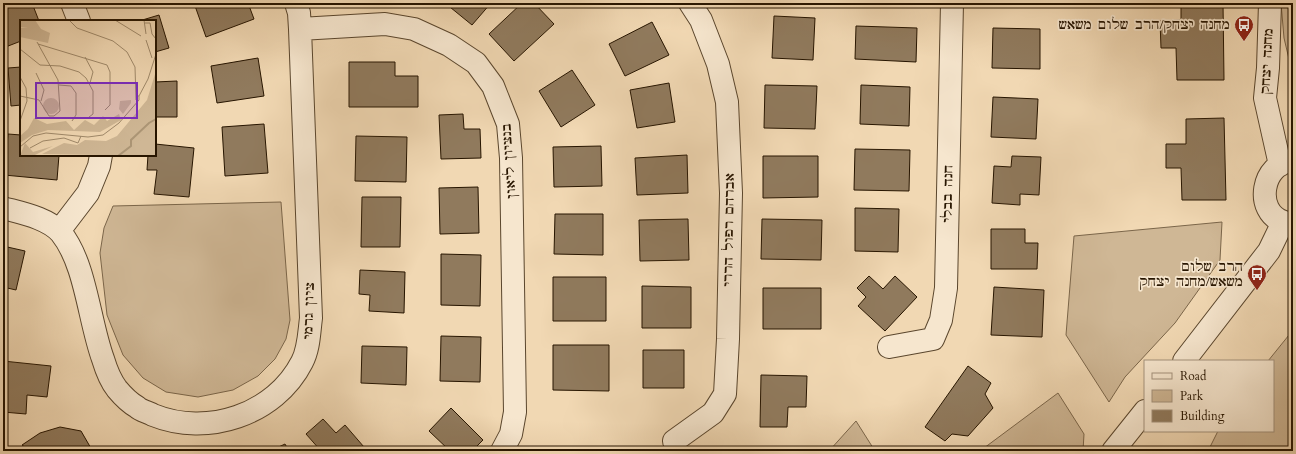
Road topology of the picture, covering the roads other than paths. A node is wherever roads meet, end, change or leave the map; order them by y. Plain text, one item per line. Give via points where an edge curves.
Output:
1 (72, 3) edge
2 (296, 3) edge
3 (690, 3) edge
4 (952, 3) edge
5 (1270, 3) edge
6 (79, 20) edge
7 (300, 29) junction
8 (101, 156) edge
9 (1287, 163) edge
10 (3, 208) edge
11 (1288, 223) edge
12 (59, 231) junction
13 (889, 347) dead end
14 (1185, 360) edge
15 (1144, 412) edge
16 (674, 441) dead end
17 (502, 451) edge
18 (1114, 451) edge

1 - 6 street
2 - 7 street, ציון גרמי
3 - 16 street, אברהם רפול הררי via 701,20 718,64 727,102 731,193 728,339 725,394 713,413
4 - 13 street, חנה בבלי via 946,288 941,320 933,339
5 - 9 street, מחנה יצחק via 1265,98
7 - 12 street, ציון גרמי via 311,318 308,346 302,362 292,378 272,399 256,410 235,418 187,424 162,418 138,408 116,389 108,373 97,343 79,269
7 - 17 street, בנציון ליאון via 385,24 414,29 449,45 476,62 493,86 508,124 511,166 515,412 511,434
8 - 12 street via 88,193
9 - 11 street via 1271,172 1264,196 1267,207 1274,216
10 - 12 street, ציון גרמי via 42,219
11 - 14 street
15 - 18 street

